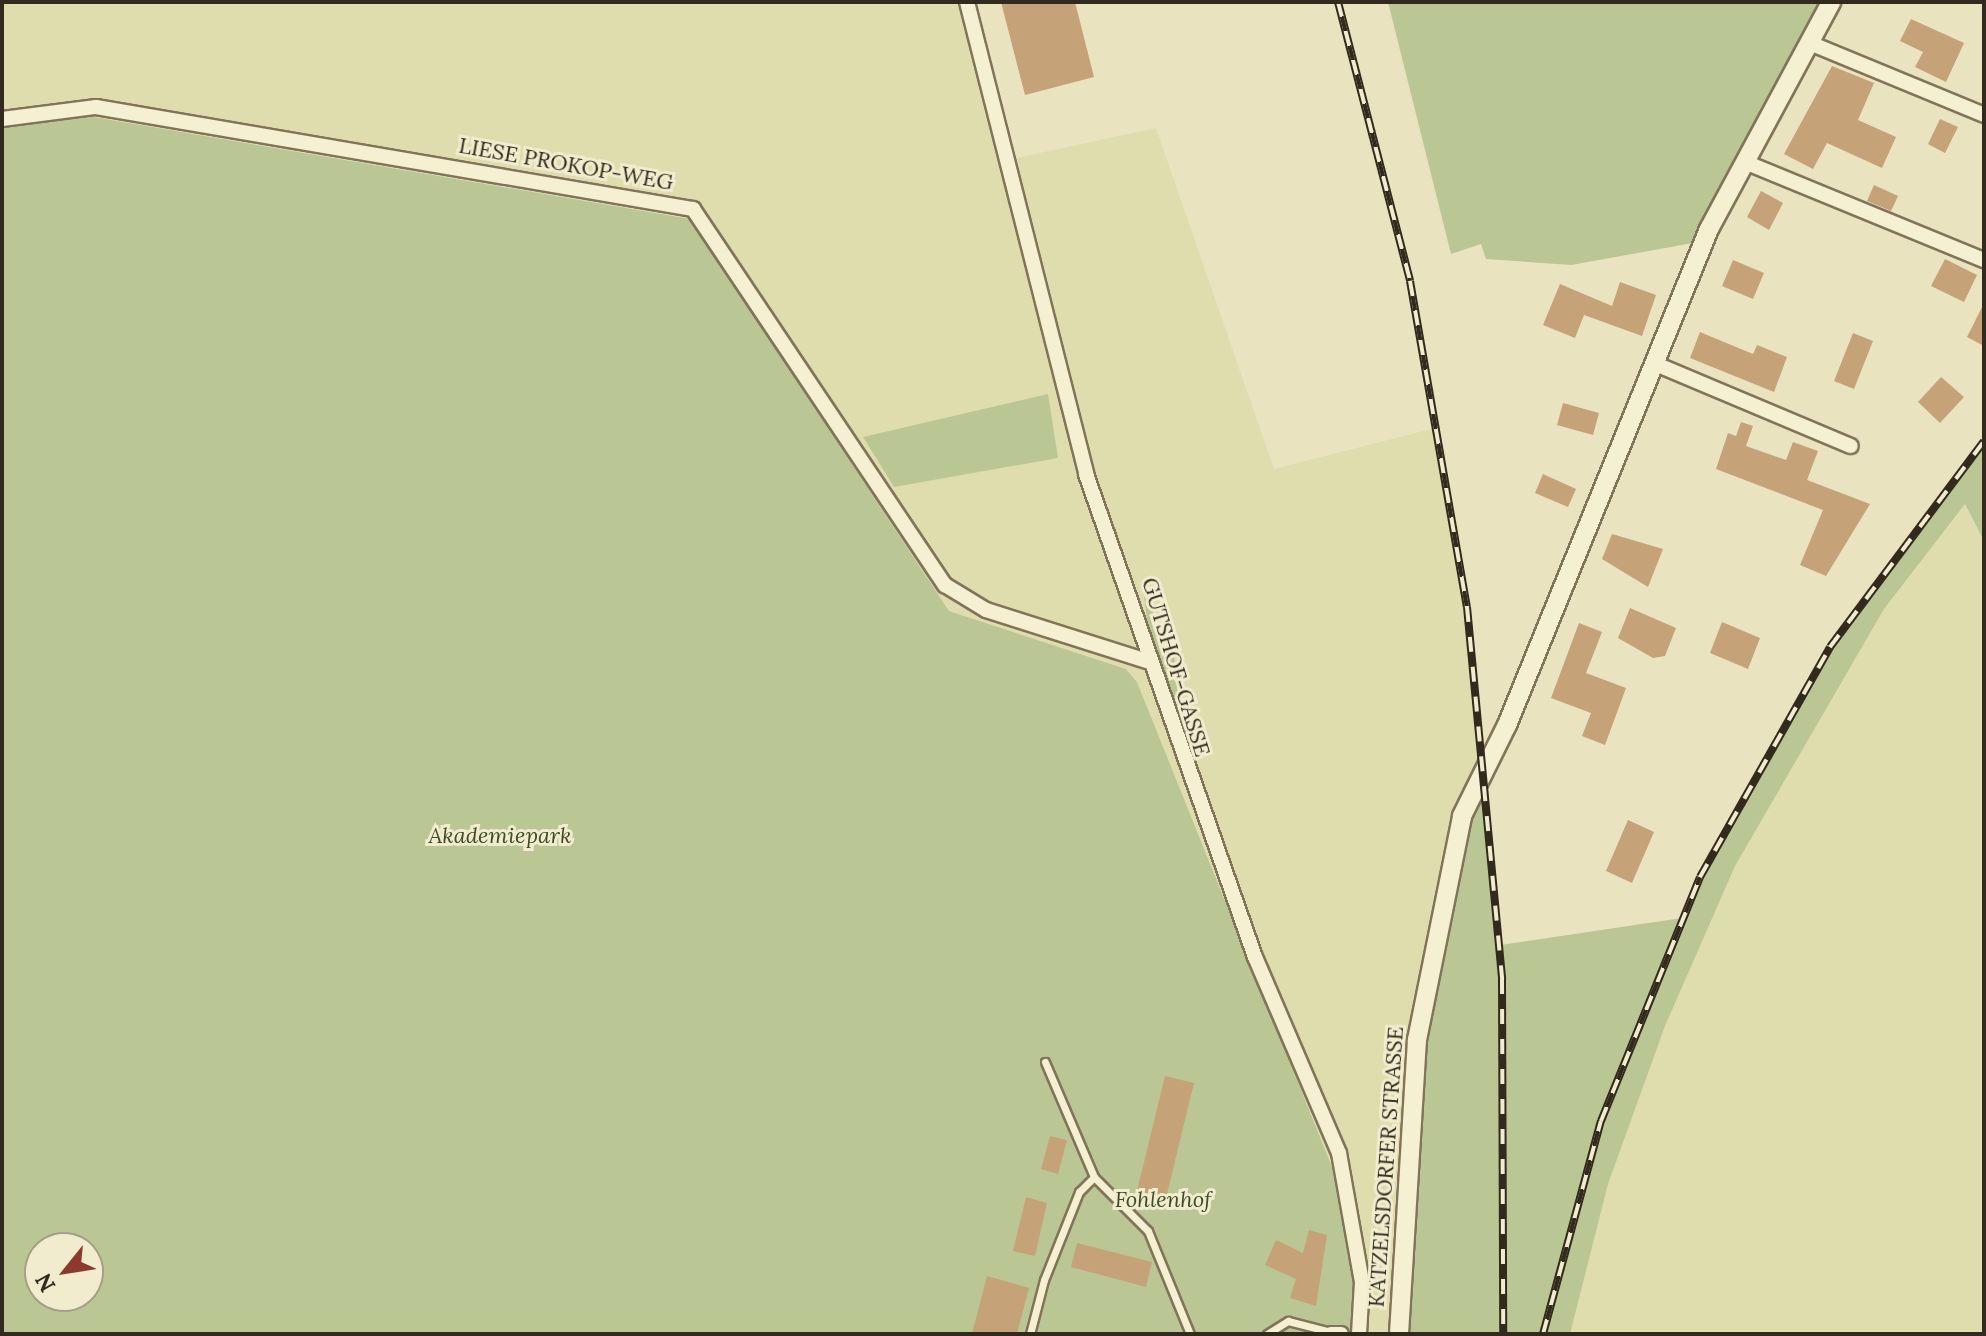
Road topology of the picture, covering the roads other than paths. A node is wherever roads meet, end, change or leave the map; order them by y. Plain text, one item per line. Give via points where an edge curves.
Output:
1 (967, 2) edge
2 (1831, 2) edge
3 (1812, 44) junction
4 (1984, 115) edge
5 (2, 119) edge
6 (1747, 163) junction
7 (1984, 260) edge
8 (1658, 365) junction
9 (1851, 446) dead end
10 (1150, 662) junction
11 (1045, 1062) dead end
12 (1094, 1177) junction
13 (1334, 1333) edge
14 (1030, 1334) edge
15 (1190, 1334) edge
16 (1267, 1334) edge
17 (1359, 1334) edge
18 (1399, 1334) edge

1 - 10 street, GUTSHOF-GASSE via 1086,474
2 - 3 street, KATZELSDORFER STRASSE
3 - 4 street
3 - 6 street, KATZELSDORFER STRASSE
5 - 10 street, LIESE PROKOP-WEG via 96,107 693,209 945,585 986,610
6 - 7 street
6 - 8 street, KATZELSDORFER STRASSE via 1699,252
8 - 9 street
8 - 18 street, KATZELSDORFER STRASSE via 1462,816 1417,1040
10 - 17 street, GUTSHOF-GASSE via 1255,957 1339,1153 1362,1282
11 - 12 lane
12 - 14 lane via 1079,1192 1044,1280
12 - 15 lane via 1148,1231
13 - 16 lane via 1288,1321

